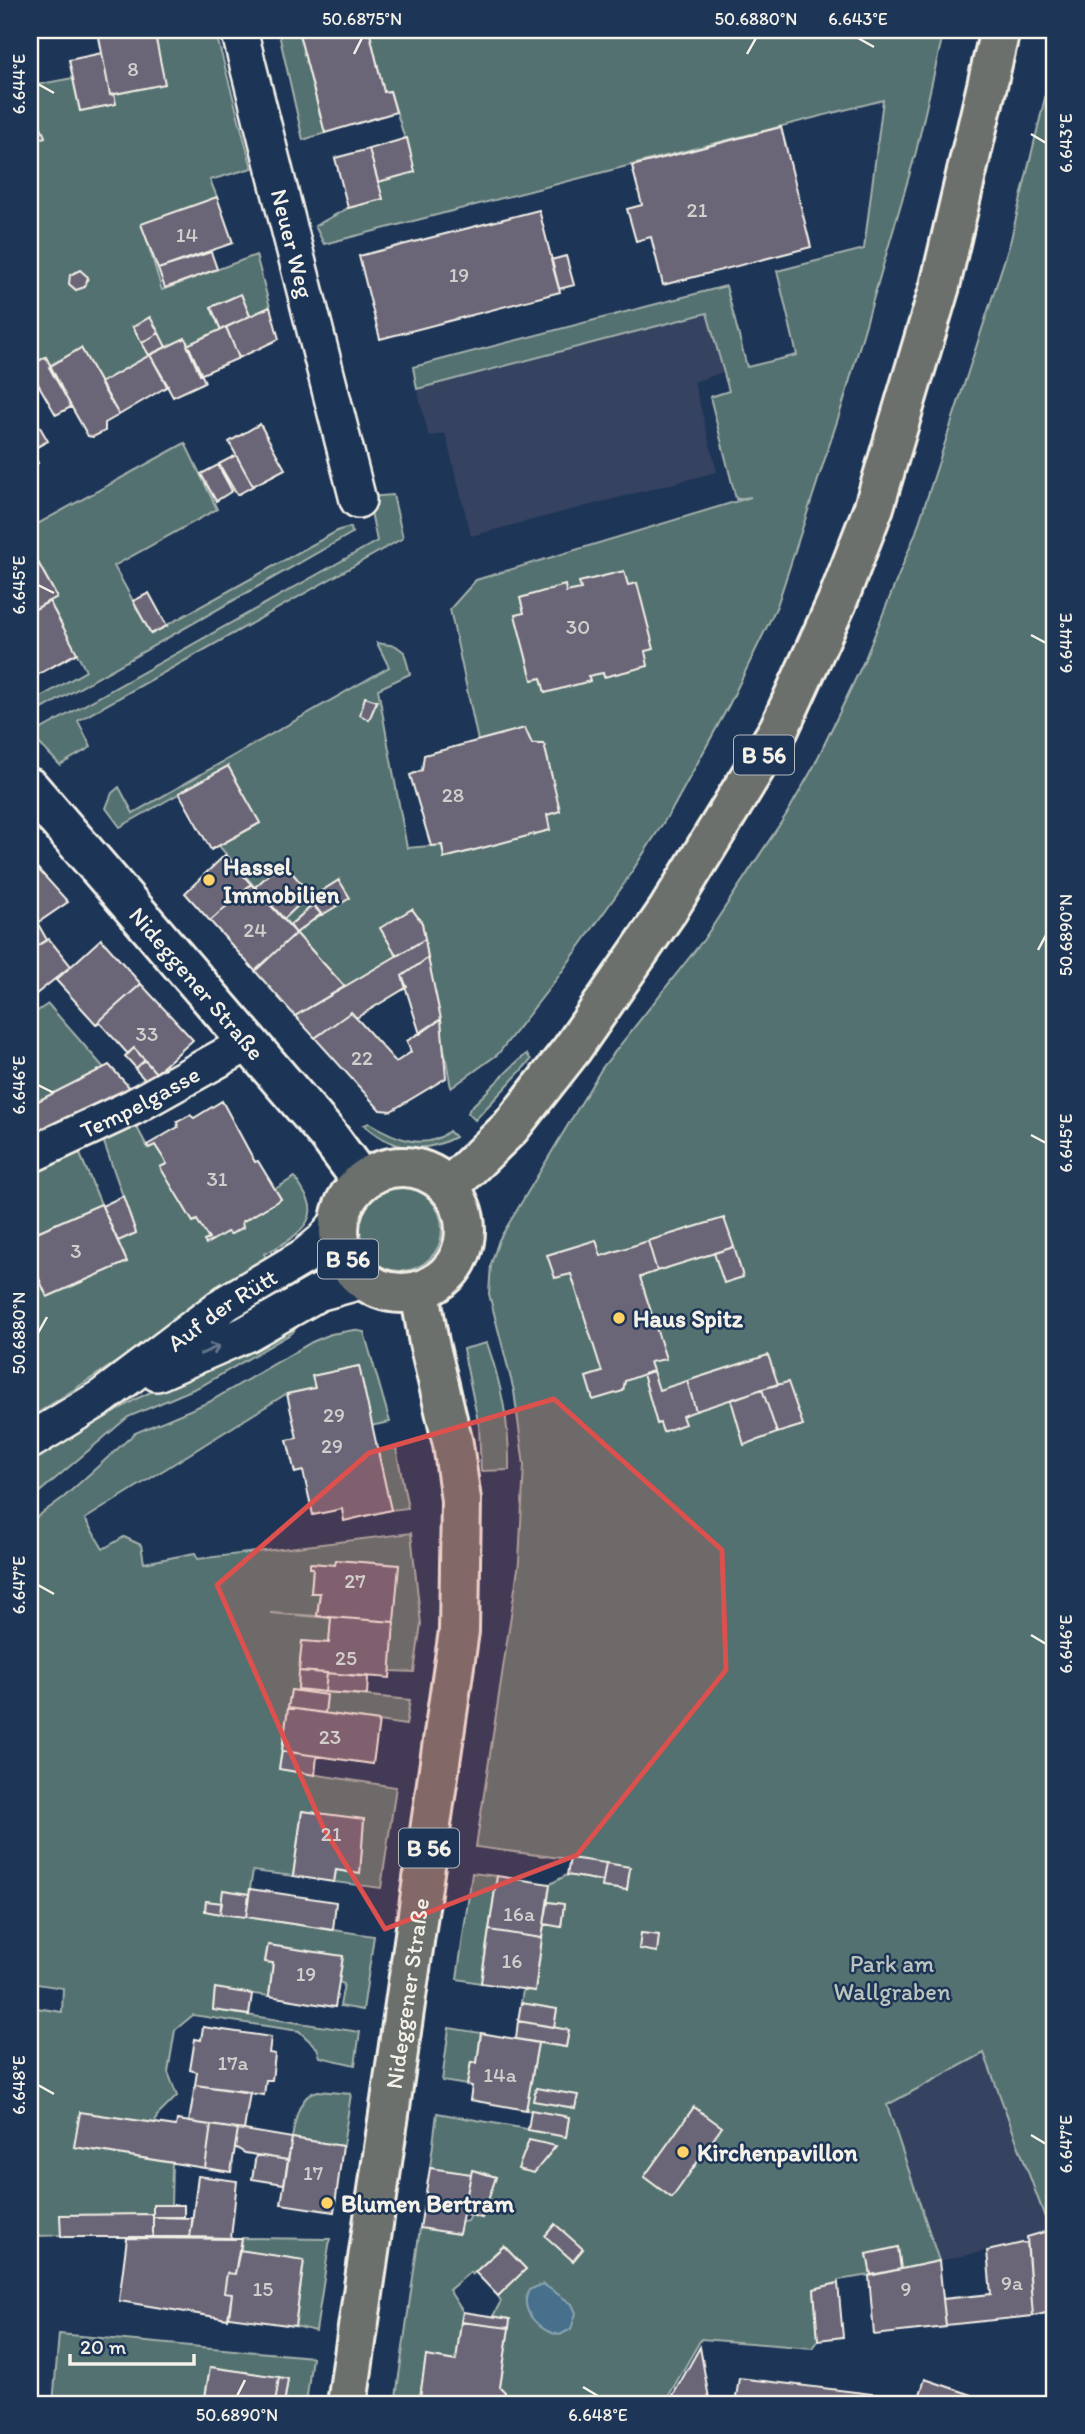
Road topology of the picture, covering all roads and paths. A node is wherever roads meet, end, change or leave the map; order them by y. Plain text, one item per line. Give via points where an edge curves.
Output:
1 (239, 30) edge
2 (1000, 30) edge
3 (358, 500) dead end
4 (30, 788) edge
5 (248, 1043) junction
6 (30, 1155) edge
7 (362, 1181) junction
8 (449, 1187) junction
9 (340, 1220) junction
10 (365, 1280) junction
11 (421, 1292) junction
12 (102, 1397) junction
13 (30, 1441) edge
14 (347, 2404) edge

1 - 3 street, Neuer Weg
2 - 8 main road, B 56 via 940,286 874,507 779,729 668,910 572,1049 510,1128
4 - 5 street, Nideggener Straße
5 - 6 street, Tempelgasse via 134,1107
5 - 7 street, Nideggener Straße
7 - 8 main road via 389,1167 407,1166 435,1176
7 - 9 main road, B 56
8 - 11 main road via 464,1220 463,1244 452,1268
9 - 10 main road, B 56 via 340,1243
9 - 12 street, Auf der Rütt via 305,1256 226,1303
10 - 11 main road, B 56 via 396,1294
12 -> 10 street, Auf der Rütt via 246,1334 317,1293
11 - 14 main road, Nideggener Straße / B 56 via 461,1500 459,1631
12 - 13 street, Auf der Rütt

